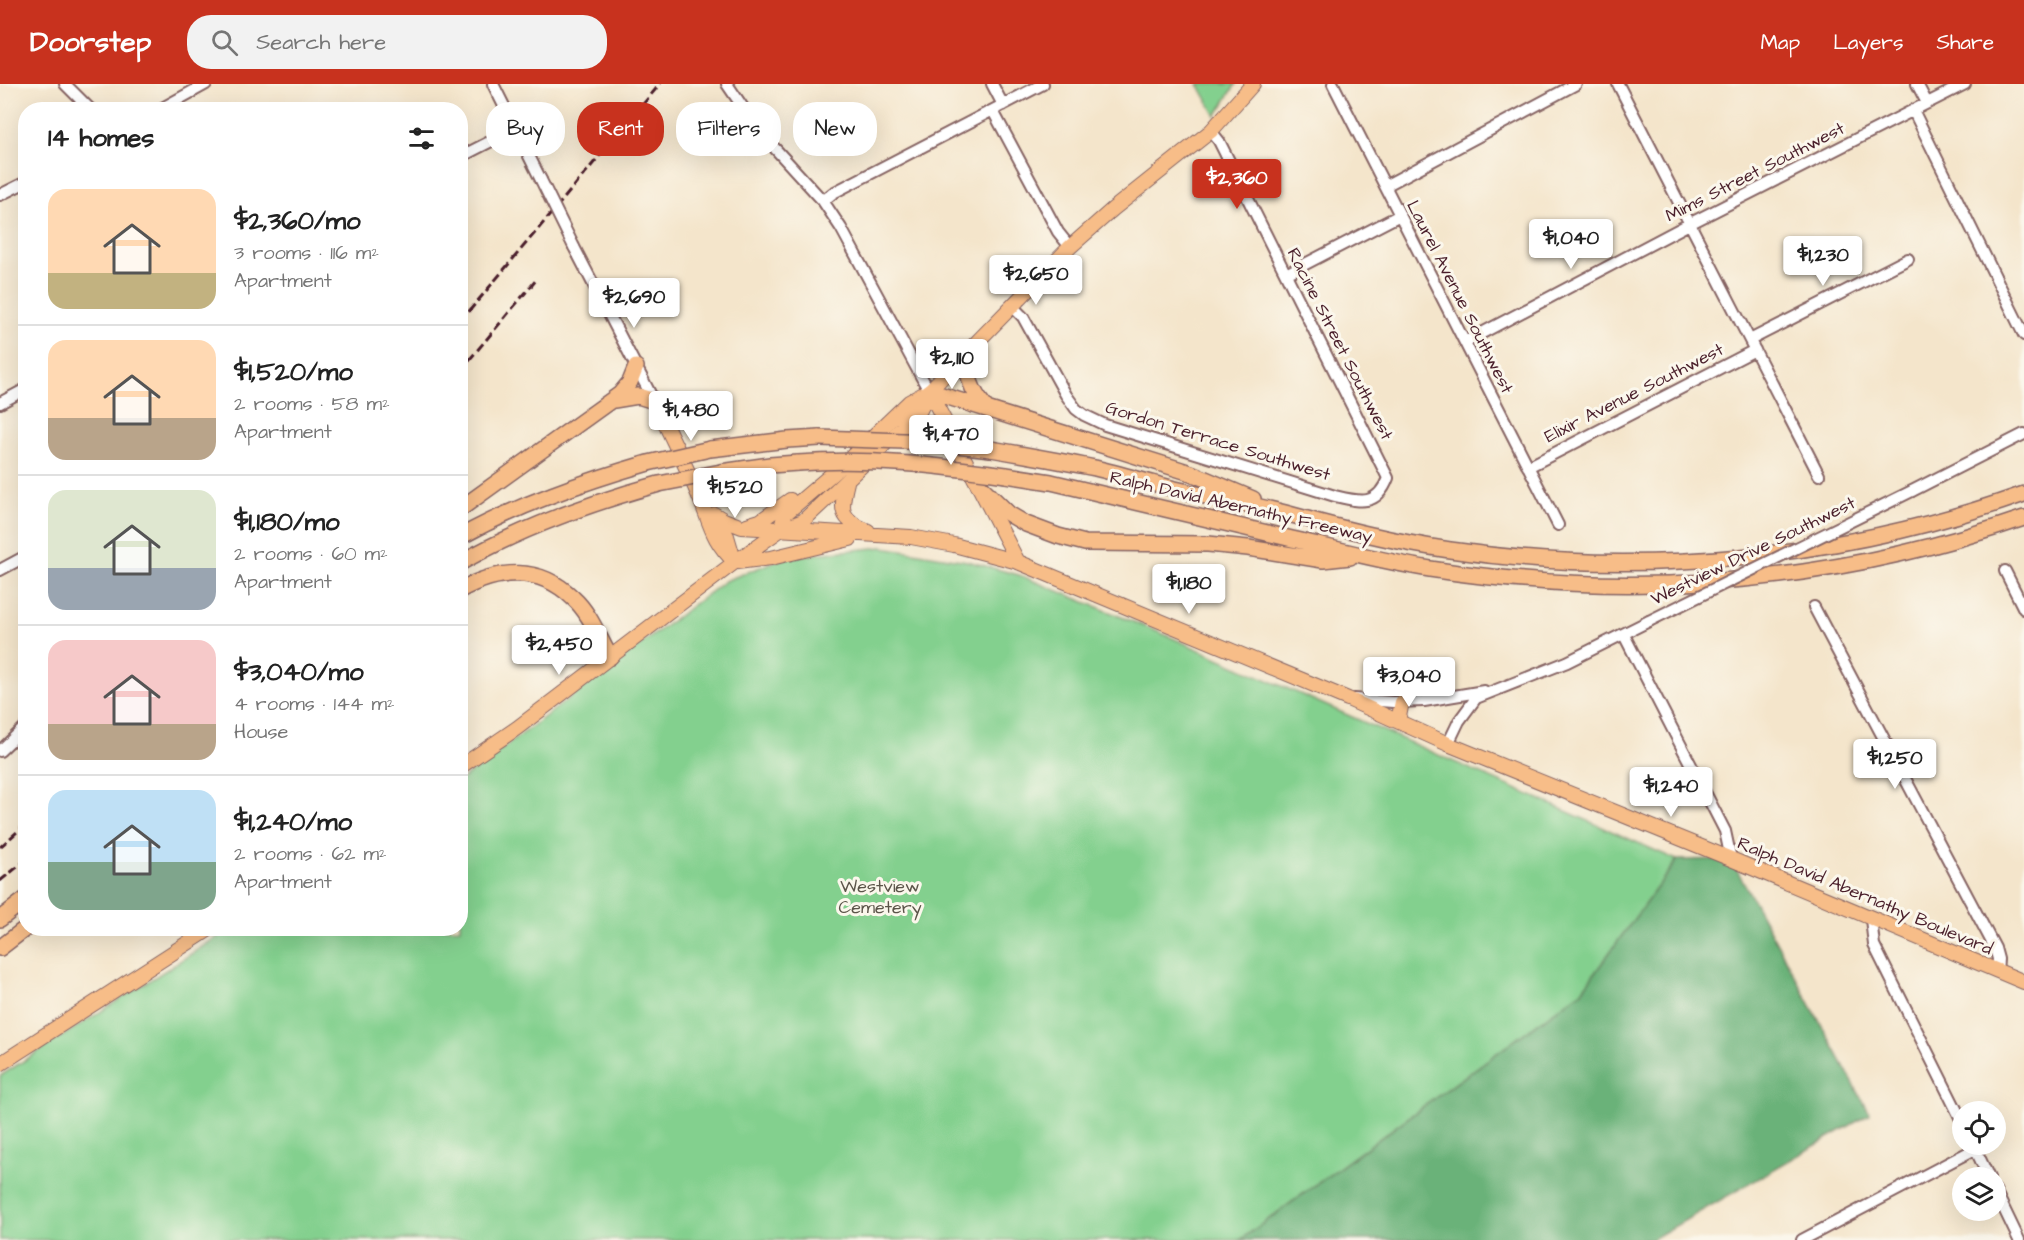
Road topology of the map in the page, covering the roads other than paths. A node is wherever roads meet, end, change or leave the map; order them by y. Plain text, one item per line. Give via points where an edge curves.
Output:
1 (65, 84) edge
2 (206, 84) edge
3 (493, 84) edge
4 (727, 84) edge
5 (993, 84) edge
6 (1043, 84) edge
7 (1253, 84) edge
8 (1333, 84) edge
9 (1576, 84) edge
10 (1618, 84) edge
11 (1917, 84) edge
12 (1965, 84) edge
13 (83, 102) edge
14 (173, 102) edge
15 (502, 102) edge
16 (1928, 103) junction
17 (998, 108) junction
18 (1913, 110) junction
19 (1211, 131) junction
20 (486, 143) edge
21 (468, 152) edge
22 (529, 156) edge
23 (18, 186) edge
24 (1385, 186) junction
25 (0, 195) edge
26 (823, 201) junction
27 (1400, 215) junction
28 (1691, 223) junction
29 (1070, 247) junction
30 (1908, 259) dead end
31 (1286, 274) junction
32 (1013, 307) junction
33 (2024, 335) edge
34 (1465, 342) junction
35 (1753, 345) junction
36 (966, 354) junction
37 (636, 367) junction
38 (929, 391) junction
39 (18, 393) edge
40 (612, 400) junction
41 (654, 401) junction
42 (0, 403) edge
43 (986, 408) junction
44 (902, 428) junction
45 (950, 432) junction
46 (2024, 434) edge
47 (1528, 466) junction
48 (1819, 475) dead end
49 (1388, 478) joint
50 (847, 482) junction
51 (979, 485) junction
52 (2024, 494) edge
53 (699, 496) junction
54 (468, 503) edge
55 (1284, 513) junction
56 (714, 514) junction
57 (2024, 518) edge
58 (1558, 525) dead end
59 (742, 527) junction
60 (780, 530) junction
61 (468, 533) edge
62 (873, 534) junction
63 (1364, 556) junction
64 (468, 559) edge
65 (18, 560) edge
66 (735, 562) junction
67 (1018, 562) junction
68 (0, 570) edge
69 (2005, 571) dead end
70 (468, 586) edge
71 (1814, 607) dead end
72 (2024, 609) edge
73 (1624, 635) junction
74 (610, 657) junction
75 (1494, 690) junction
76 (1348, 699) junction
77 (1402, 702) junction
78 (1398, 721) junction
79 (18, 734) edge
80 (1448, 744) junction
81 (0, 751) edge
82 (468, 762) edge
83 (1731, 859) junction
84 (18, 904) edge
85 (0, 919) edge
86 (1871, 919) junction
87 (18, 934) edge
88 (199, 936) edge
89 (0, 948) edge
90 (1996, 971) junction
91 (2024, 982) edge
92 (0, 1064) edge
93 (1952, 1101) edge
94 (1960, 1155) edge
95 (2006, 1213) edge
96 (1825, 1235) edge
97 (1802, 1240) edge
98 (2019, 1240) edge

1 - 13 street
2 - 14 street
3 - 15 street
4 - 26 street via 759,131
5 - 17 street
6 - 17 street
7 - 19 main road
8 - 24 street, Laurel Avenue Southwest
9 - 24 street
10 - 28 street
11 - 16 street
12 - 16 street, Mims Street Southwest
16 - 18 street, Mims Street Southwest
17 - 26 street
17 - 29 street via 1058,232
18 - 28 street, Mims Street Southwest
18 - 33 street
19 - 29 main road
19 - 31 street, Racine Street Southwest
20 - 21 street
22 - 37 street, bridge
23 - 25 street
24 - 27 street, Laurel Avenue Southwest
26 - 38 street
27 - 31 street
27 - 34 street, Laurel Avenue Southwest
28 - 34 street, Mims Street Southwest
28 - 35 street
29 - 32 main road
30 - 35 street, Elixir Avenue Southwest
31 - 49 street, Racine Street Southwest
32 - 36 main road
32 - 49 street, Gordon Terrace Southwest via 1023,317 1066,395 1084,415 1105,425 1362,502 1379,494
34 - 47 street, Laurel Avenue Southwest
35 - 47 street, Elixir Avenue Southwest
35 - 48 street
36 - 38 main road
36 - 43 highway via 968,379
37 - 40 highway via 626,389
37 - 41 street
38 - 43 highway
38 - 44 main road via 920,410
38 - 45 main road
38 - 59 main road via 905,397 791,499 760,521
38 - 60 main road via 909,402 784,514
39 - 42 street
40 - 41 highway via 639,396
40 - 54 highway
41 - 53 main road
43 - 55 highway via 1191,473
44 - 45 main road via 930,422
44 - 50 main road
45 - 51 main road
46 - 73 street, Westview Drive Southwest, bridge
47 - 58 street, Laurel Avenue Southwest
50 - 60 main road via 803,521
50 - 62 main road via 843,514
51 - 63 highway via 1009,514 1026,524 1085,543 1208,544 1323,560
51 - 67 main road
52 - 55 highway, Ralph David Abernathy Freeway via 1921,526 1841,543 1752,556 1655,562 1556,560 1451,550 1324,525
53 - 56 main road
53 - 66 main road via 722,550
55 - 61 highway, Ralph David Abernathy Freeway, bridge via 1095,468 991,449 931,442 820,438 710,449 648,463 551,495
56 - 59 main road
56 - 66 main road via 727,536
57 - 63 highway, Ralph David Abernathy Freeway via 1949,542 1860,563 1743,580 1554,582 1429,568
59 - 60 main road, Ralph David Abernathy Boulevard
60 - 62 main road, Ralph David Abernathy Boulevard
60 - 66 main road
62 - 66 main road via 771,558
62 - 67 main road, Ralph David Abernathy Boulevard via 954,545
63 - 64 highway, Ralph David Abernathy Freeway, bridge via 1051,482 887,461 798,463 659,484 566,513
65 - 68 street
66 - 74 main road
67 - 76 main road, Ralph David Abernathy Boulevard
69 - 72 street
70 - 74 highway via 501,574 530,575 549,582 574,598
71 - 90 street via 1995,948
73 - 75 street, Westview Drive Southwest via 1545,672
73 - 83 street via 1725,831
74 - 82 main road
75 - 77 street, Westview Drive Southwest
75 - 80 street, Westview Drive Southwest via 1476,698 1468,707
76 - 77 street, Westview Drive Southwest
76 - 78 main road, Ralph David Abernathy Boulevard
77 - 78 main road
78 - 80 main road, Ralph David Abernathy Boulevard
79 - 81 street
80 - 83 main road, Ralph David Abernathy Boulevard
83 - 86 main road, Ralph David Abernathy Boulevard
84 - 85 highway
86 - 90 main road, Ralph David Abernathy Boulevard
86 - 93 street via 1874,945
87 - 89 highway
88 - 92 main road
90 - 91 main road, Ralph David Abernathy Boulevard
94 - 96 street
95 - 98 street
96 - 97 street

